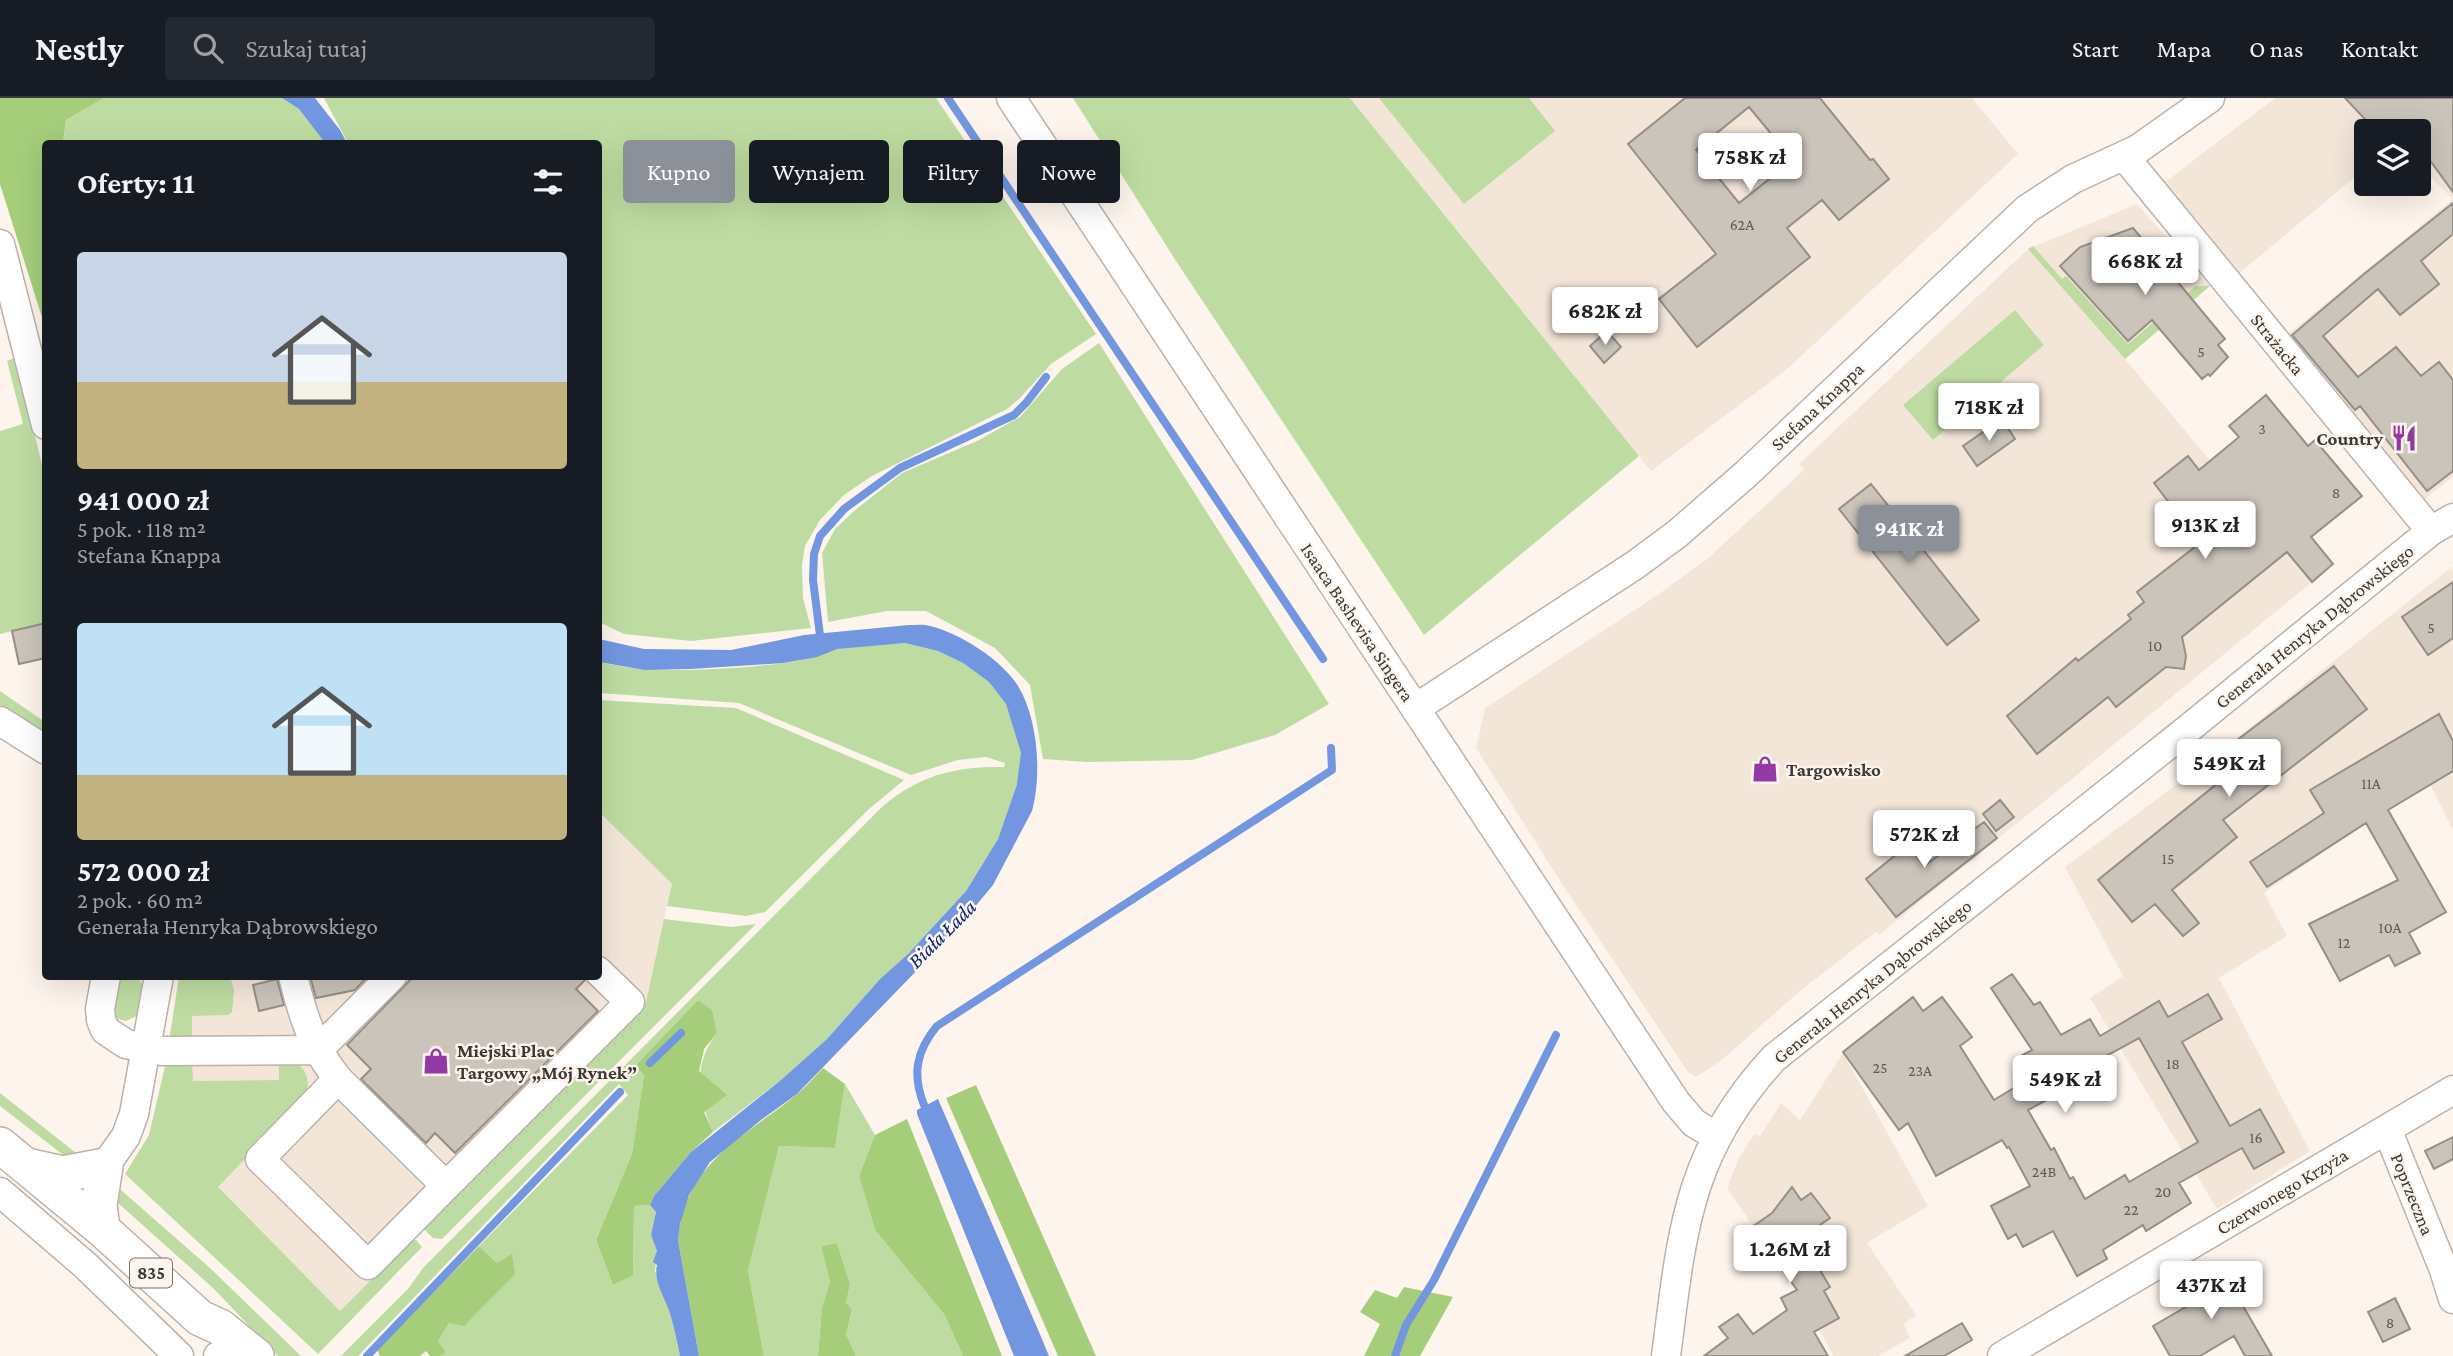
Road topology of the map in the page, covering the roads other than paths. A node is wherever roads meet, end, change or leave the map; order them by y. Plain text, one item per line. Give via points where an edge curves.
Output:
1 (1011, 98) edge
2 (2210, 98) edge
3 (2124, 156) junction
4 (0, 244) edge
5 (42, 409) edge
6 (2442, 524) edge
7 (1416, 708) junction
8 (0, 721) edge
9 (42, 747) edge
10 (602, 975) edge
11 (105, 980) edge
12 (158, 980) edge
13 (294, 980) edge
14 (388, 980) edge
15 (147, 1050) junction
16 (318, 1050) junction
17 (338, 1079) junction
18 (2453, 1090) edge
19 (2387, 1129) junction
20 (1716, 1136) junction
21 (13, 1155) edge
22 (105, 1166) junction
23 (446, 1186) junction
24 (0, 1192) edge
25 (102, 1229) junction
26 (2453, 1299) edge
27 (231, 1355) edge
28 (179, 1356) edge
29 (1666, 1356) edge
30 (2002, 1356) edge

1 - 7 street, Isaaca Bashevisa Singera
2 - 3 street, Stefana Knappa
3 - 6 street, Strażacka
3 - 7 street, Stefana Knappa via 2073,179 2018,216 1677,534
4 - 5 street
6 - 20 street, Generała Henryka Dąbrowskiego via 1774,1058 1744,1092
7 - 20 street, Isaaca Bashevisa Singera via 1676,1102 1694,1123
8 - 9 street
10 - 23 street via 630,1002
11 - 15 street via 100,1009 105,1030 126,1044
12 - 15 street
13 - 16 street
14 - 16 street
15 - 16 street
15 - 22 street via 130,1125
16 - 17 street
17 - 23 street
17 - 23 street via 260,1158 289,1188 368,1265
18 - 19 street, Czerwonego Krzyża
19 - 26 street, Poprzeczna
19 - 30 street, Czerwonego Krzyża
20 - 29 street, Generała Henryka Dąbrowskiego via 1695,1186 1681,1243
21 - 22 main road via 63,1174
21 - 25 main road, 835
22 - 25 main road via 99,1198
24 - 28 street via 85,1265
25 - 27 main road, 835 via 200,1318

